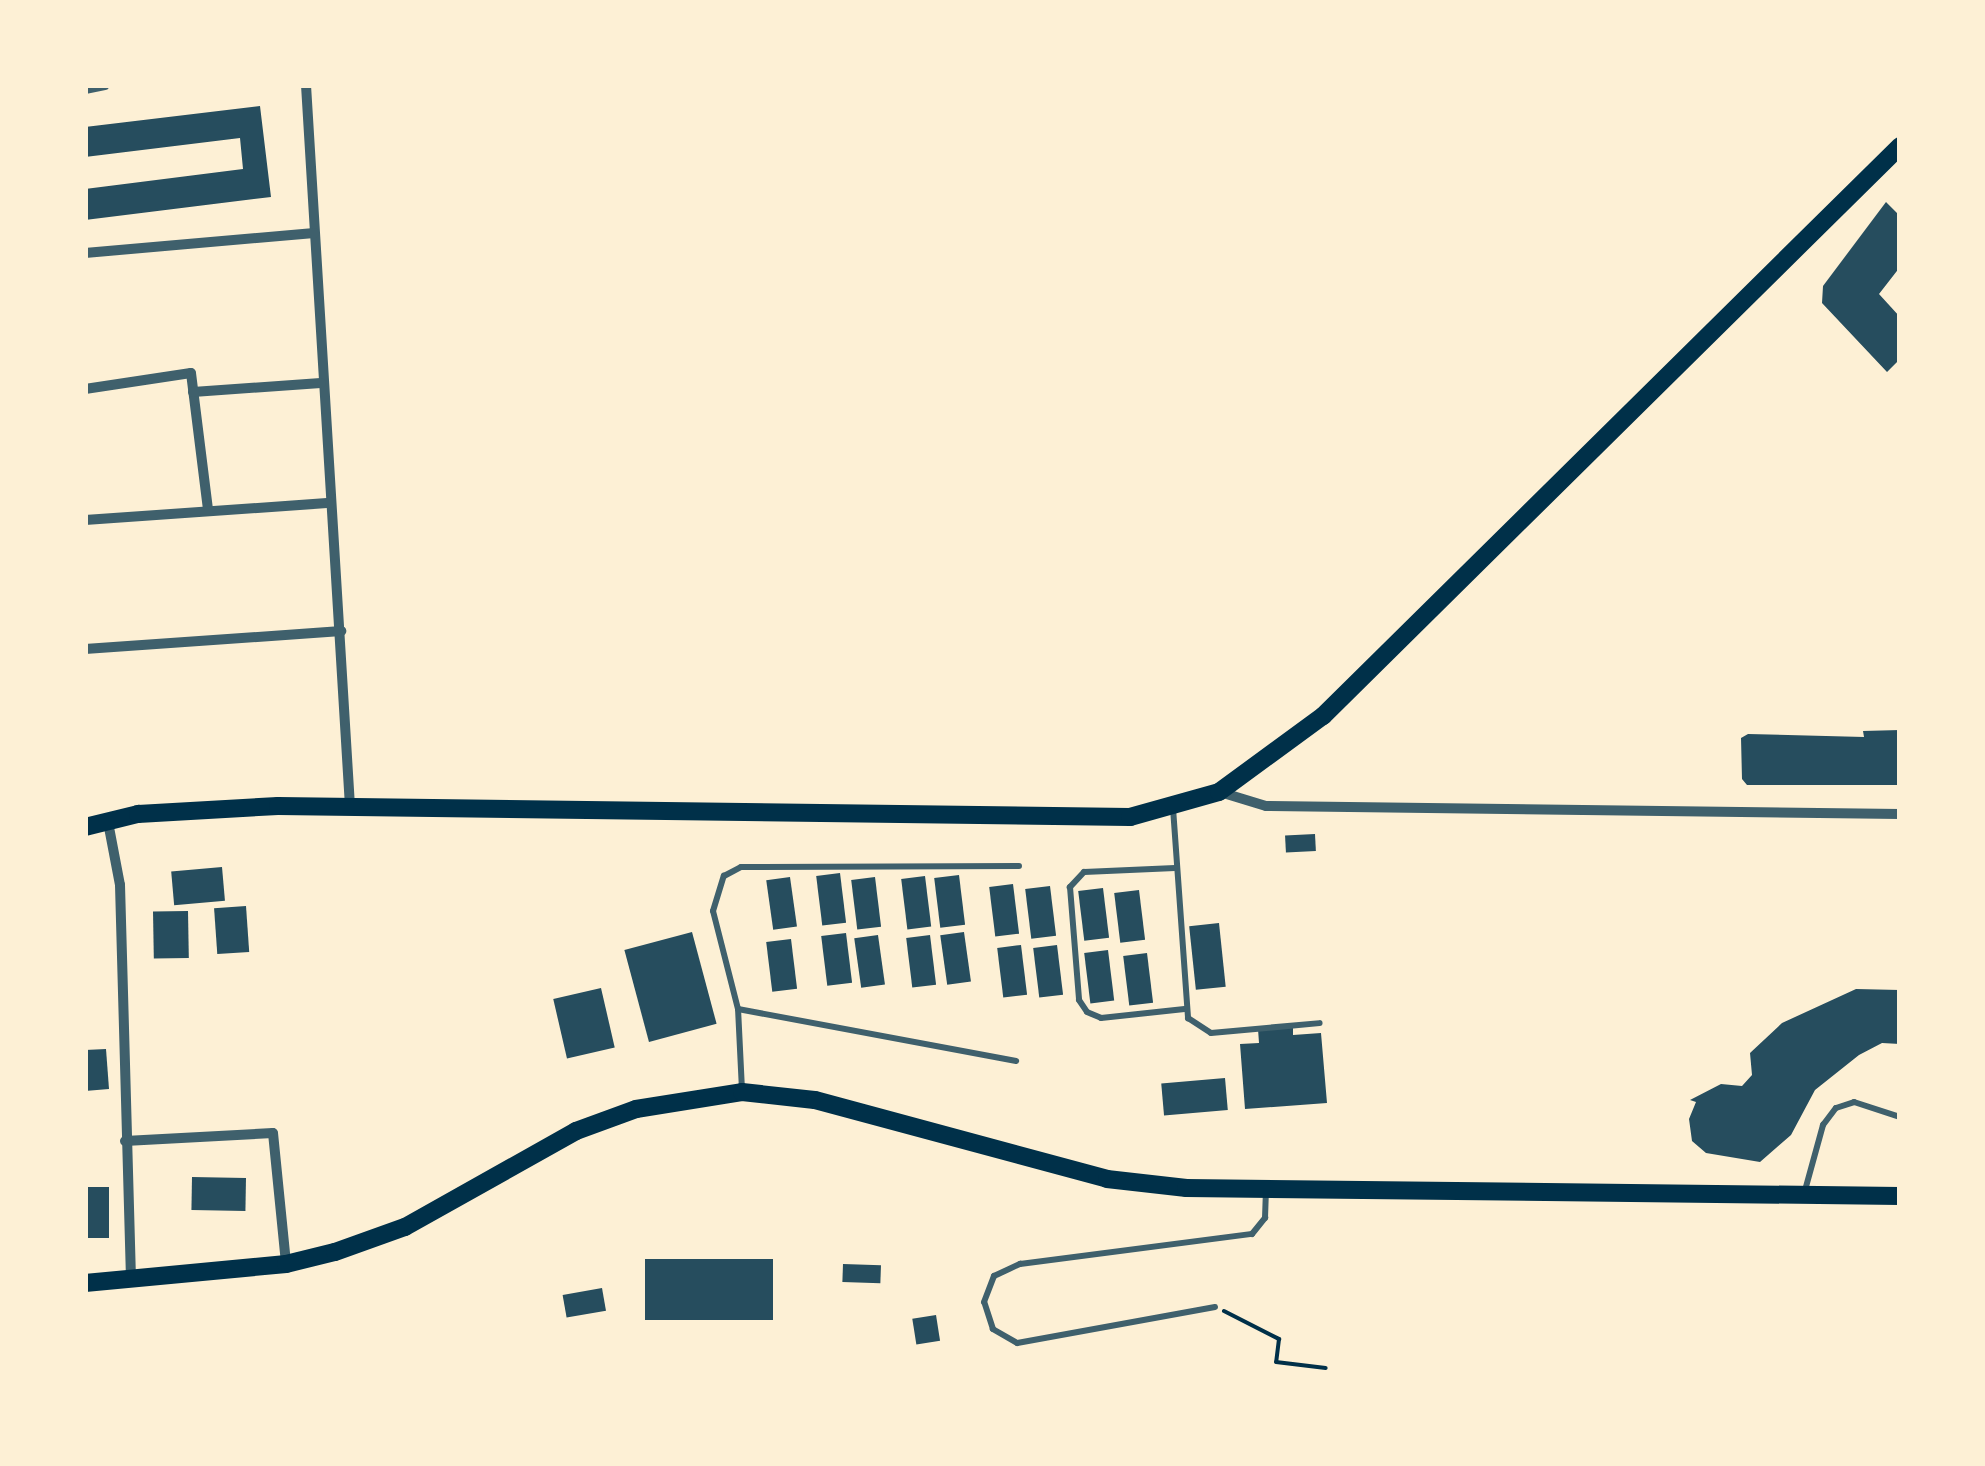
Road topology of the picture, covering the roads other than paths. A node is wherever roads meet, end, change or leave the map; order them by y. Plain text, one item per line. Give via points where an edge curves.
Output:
1 (105, 85) edge
2 (306, 85) edge
3 (85, 89) edge
4 (1900, 146) edge
5 (314, 233) junction
6 (85, 254) edge
7 (321, 383) junction
8 (85, 389) edge
9 (193, 392) junction
10 (330, 503) junction
11 (208, 510) junction
12 (85, 520) edge
13 (341, 631) junction
14 (85, 649) edge
15 (1219, 792) junction
16 (350, 806) junction
17 (1173, 807) junction
18 (1900, 814) edge
19 (108, 822) junction
20 (85, 827) edge
21 (1020, 866) dead end
22 (1175, 868) junction
23 (1185, 1009) junction
24 (738, 1010) junction
25 (1320, 1022) dead end
26 (1016, 1060) dead end
27 (742, 1092) junction
28 (1900, 1117) edge
29 (125, 1142) junction
30 (1266, 1191) junction
31 (1804, 1195) junction
32 (1900, 1196) edge
33 (286, 1264) junction
34 (131, 1277) junction
35 (85, 1283) edge
36 (1215, 1307) road end

1 - 3 street
2 - 5 street via 314,134
4 - 15 main road via 1323,716
5 - 6 street
5 - 7 street
7 - 9 street
7 - 10 street
8 - 9 street via 191,373
9 - 11 street
10 - 11 street
10 - 13 street
11 - 12 street
13 - 14 street
13 - 16 street
15 - 17 main road
15 - 18 street via 1266,806
16 - 17 main road via 1084,818
16 - 19 main road via 138,814
17 - 22 lane
19 - 20 main road
19 - 29 street via 120,885
21 - 24 lane via 732,870 712,901
22 - 23 lane
22 - 23 lane via 1084,872 1070,888 1079,1000 1087,1012 1102,1018
23 - 25 lane via 1193,1025 1211,1033
24 - 26 lane
24 - 27 lane
27 - 30 main road via 815,1100 1107,1179
27 - 33 main road via 636,1109 576,1132 404,1227
28 - 31 lane via 1854,1102 1836,1108 1823,1126
29 - 33 street via 273,1133
29 - 34 street
30 - 31 main road
30 - 36 lane via 1265,1218 1252,1234 1020,1264 994,1276 984,1302 992,1329 1017,1343
31 - 32 main road
33 - 34 main road
34 - 35 main road

